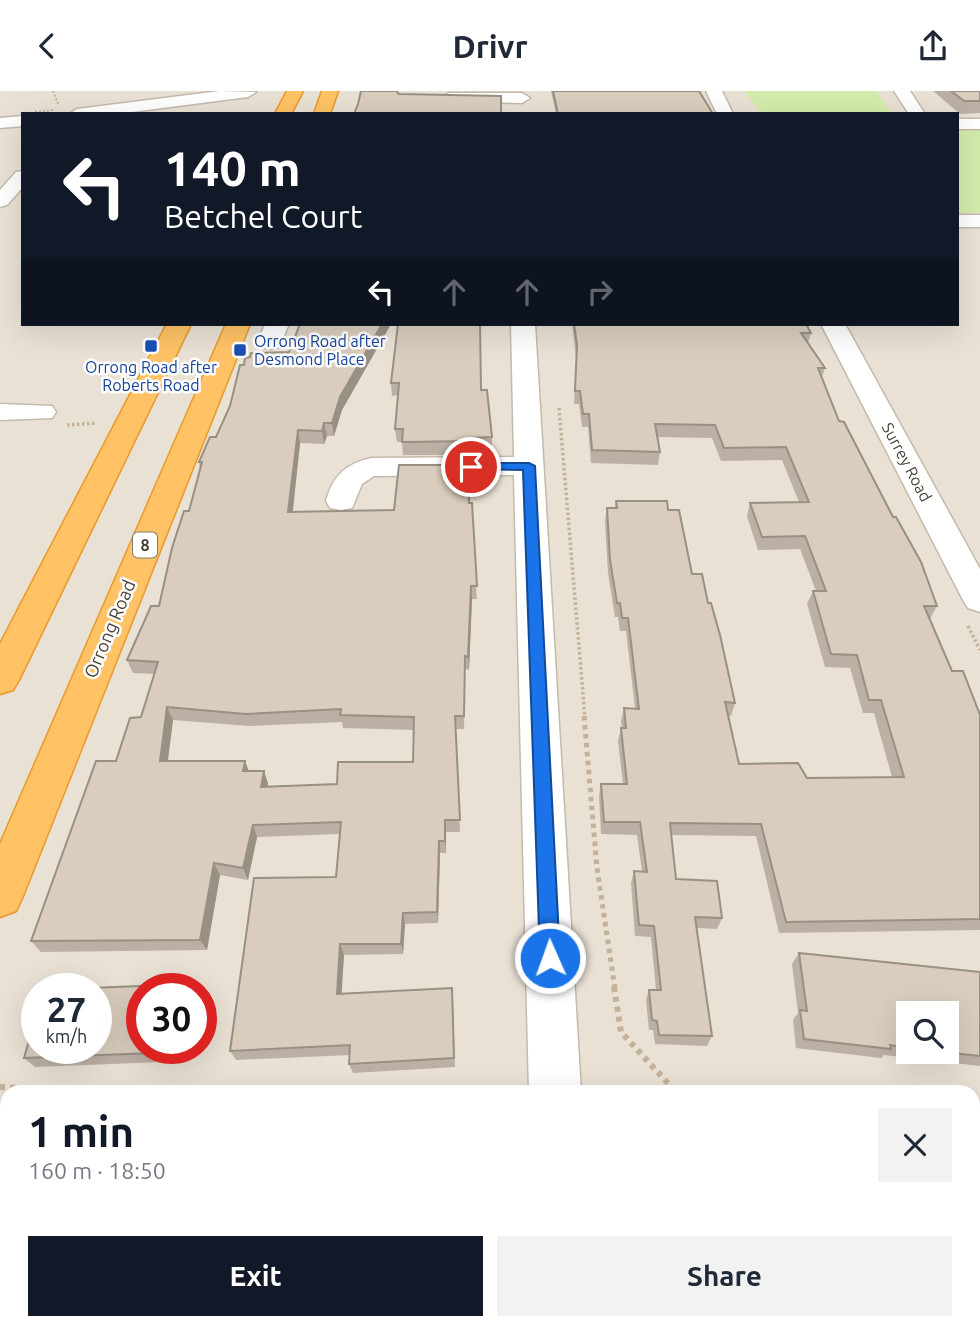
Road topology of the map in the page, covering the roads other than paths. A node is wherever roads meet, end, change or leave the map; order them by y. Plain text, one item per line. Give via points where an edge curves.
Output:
1 (295, 91) edge
2 (330, 91) edge
3 (714, 91) edge
4 (902, 91) edge
5 (248, 92) edge
6 (431, 98) edge
7 (522, 101) edge
8 (76, 110) edge
9 (284, 112) edge
10 (324, 112) edge
11 (724, 112) edge
12 (915, 112) edge
13 (21, 121) edge
14 (0, 124) edge
15 (959, 124) edge
16 (980, 124) edge
17 (21, 178) edge
18 (0, 201) edge
19 (959, 221) edge
20 (980, 221) edge
21 (178, 326) edge
22 (237, 326) edge
23 (523, 326) edge
24 (834, 326) edge
25 (0, 412) edge
26 (42, 412) dead end
27 (529, 466) junction
28 (341, 501) dead end
29 (980, 600) edge
30 (0, 680) edge
31 (0, 896) edge
32 (555, 1085) edge

1 - 9 highway
2 - 10 highway
3 - 11 street
4 - 12 street
5 - 8 street
6 - 7 street
13 - 14 street
15 - 16 street
17 - 18 street
19 - 20 street
21 - 30 highway
22 - 31 highway, Orrong Road / 8
23 - 27 street
24 - 29 street, Surrey Road
25 - 26 street
27 - 28 street via 371,467 345,481
27 - 32 street

